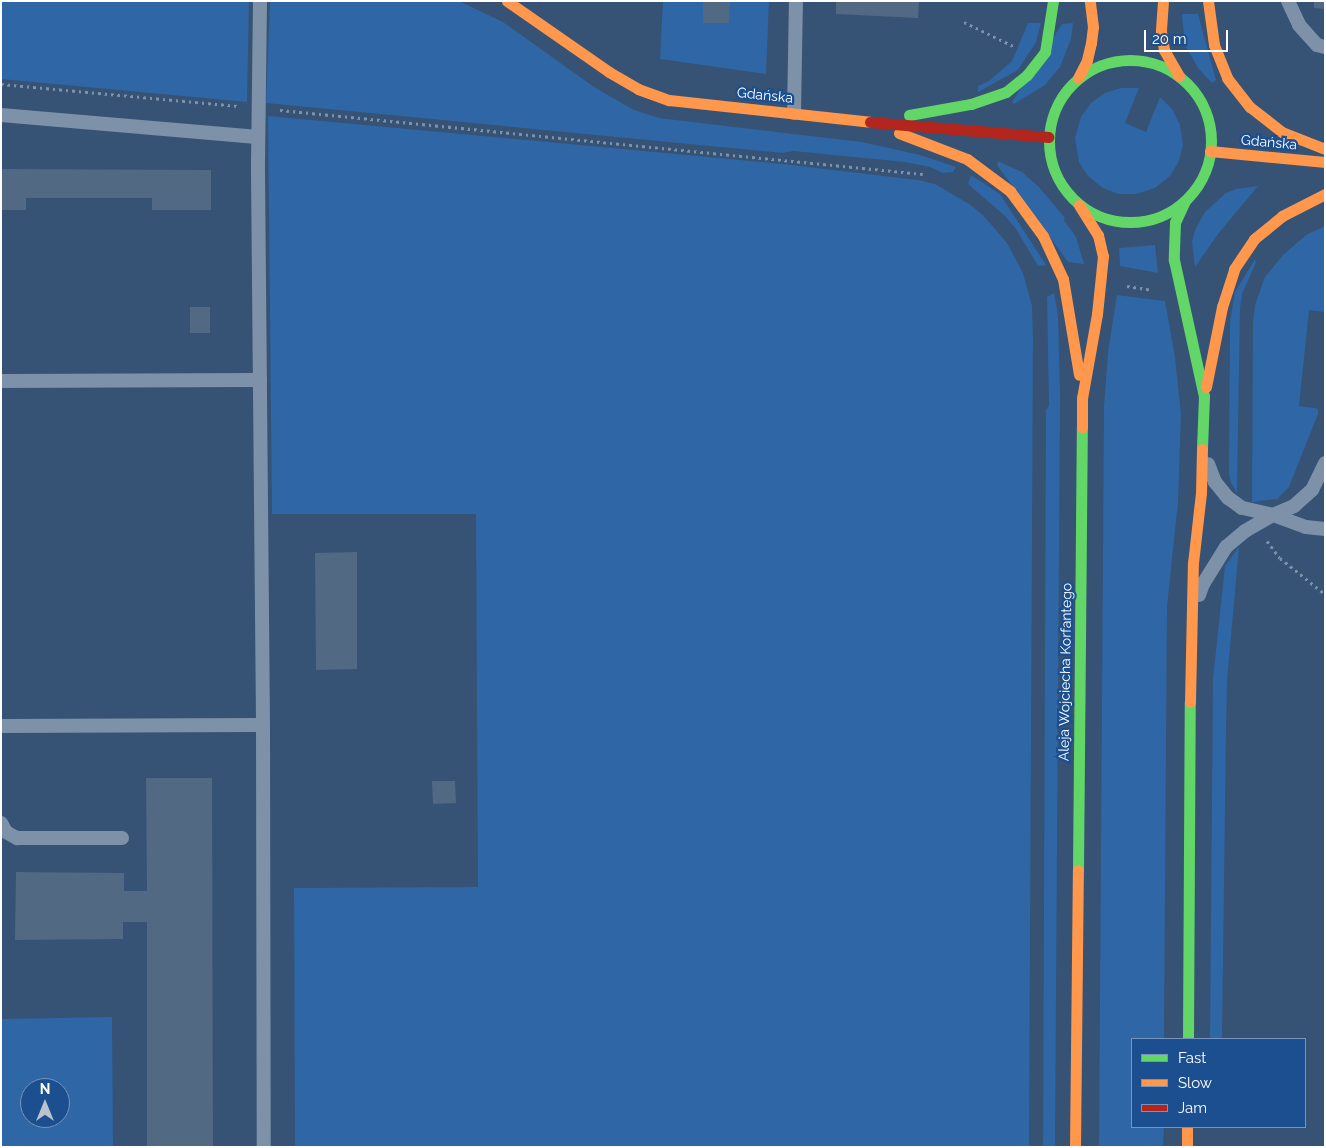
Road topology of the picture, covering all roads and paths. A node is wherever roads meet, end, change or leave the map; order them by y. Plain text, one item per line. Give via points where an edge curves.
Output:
1 (260, 1) edge
2 (507, 1) edge
3 (796, 1) edge
4 (1053, 1) edge
5 (1090, 1) edge
6 (1163, 1) edge
7 (1208, 1) edge
8 (1288, 1) edge
9 (964, 22) dead end
10 (1013, 46) dead end
11 (1325, 47) edge
12 (1179, 76) junction
13 (1078, 78) junction
14 (1, 84) edge
15 (259, 108) junction
16 (794, 113) junction
17 (1, 116) edge
18 (870, 122) junction
19 (258, 137) junction
20 (1048, 137) junction
21 (1325, 148) edge
22 (1210, 151) junction
23 (1325, 162) edge
24 (930, 175) dead end
25 (1325, 194) edge
26 (1185, 201) junction
27 (1079, 205) junction
28 (1118, 285) dead end
29 (1154, 290) dead end
30 (260, 380) junction
31 (1, 381) edge
32 (1204, 396) junction
33 (1082, 398) junction
34 (1203, 452) junction
35 (1325, 462) edge
36 (1273, 515) junction
37 (1256, 526) junction
38 (1325, 529) edge
39 (1325, 594) edge
40 (1191, 622) junction
41 (263, 725) junction
42 (1, 726) edge
43 (1, 823) edge
44 (122, 838) dead end
45 (1188, 1038) edge
46 (1187, 1128) edge
47 (264, 1147) edge
48 (1076, 1147) edge
49 (1187, 1147) edge

1 - 15 lane
2 - 16 main road, Gdańska via 608,72 653,96 690,103
3 - 16 lane
4 - 18 main road via 1045,52 1028,75 1006,92 971,104
5 - 13 main road via 1091,43
6 - 12 main road via 1161,31 1164,50
7 - 21 main road via 1214,45 1227,78 1250,107 1282,132
8 - 11 lane via 1299,25 1317,45
9 - 10 path
12 - 13 main road via 1151,63 1128,59 1104,64
12 - 22 main road via 1202,104 1210,128
13 - 20 main road via 1063,94 1052,115
14 - 15 path
15 - 19 lane
15 - 24 path
16 - 18 main road, Gdańska
17 - 19 lane
18 - 20 main road, Gdańska
18 - 33 main road via 967,159 1010,191 1043,236 1063,279
19 - 30 lane
20 - 27 main road via 1051,161 1062,186
22 - 23 main road, Gdańska
22 - 26 main road via 1206,169
25 - 32 main road via 1282,216 1254,239 1234,269 1222,307
26 - 27 main road via 1163,215 1137,222 1112,220
26 - 32 main road via 1175,222 1174,260
27 - 33 main road, Aleja Wojciecha Korfantego via 1098,235 1103,256
28 - 29 path
30 - 31 lane
30 - 41 lane
32 - 34 main road
33 - 48 main road, Aleja Wojciecha Korfantego
34 - 36 lane via 1215,482 1228,498 1242,508
34 - 40 main road
35 - 36 lane via 1312,490 1294,506
36 - 37 lane
36 - 38 lane via 1306,527
37 - 39 path via 1280,558
37 - 40 lane via 1226,547 1203,584
40 - 45 main road
41 - 42 lane
41 - 47 lane
43 - 44 lane via 6,832 17,838
46 - 49 main road

